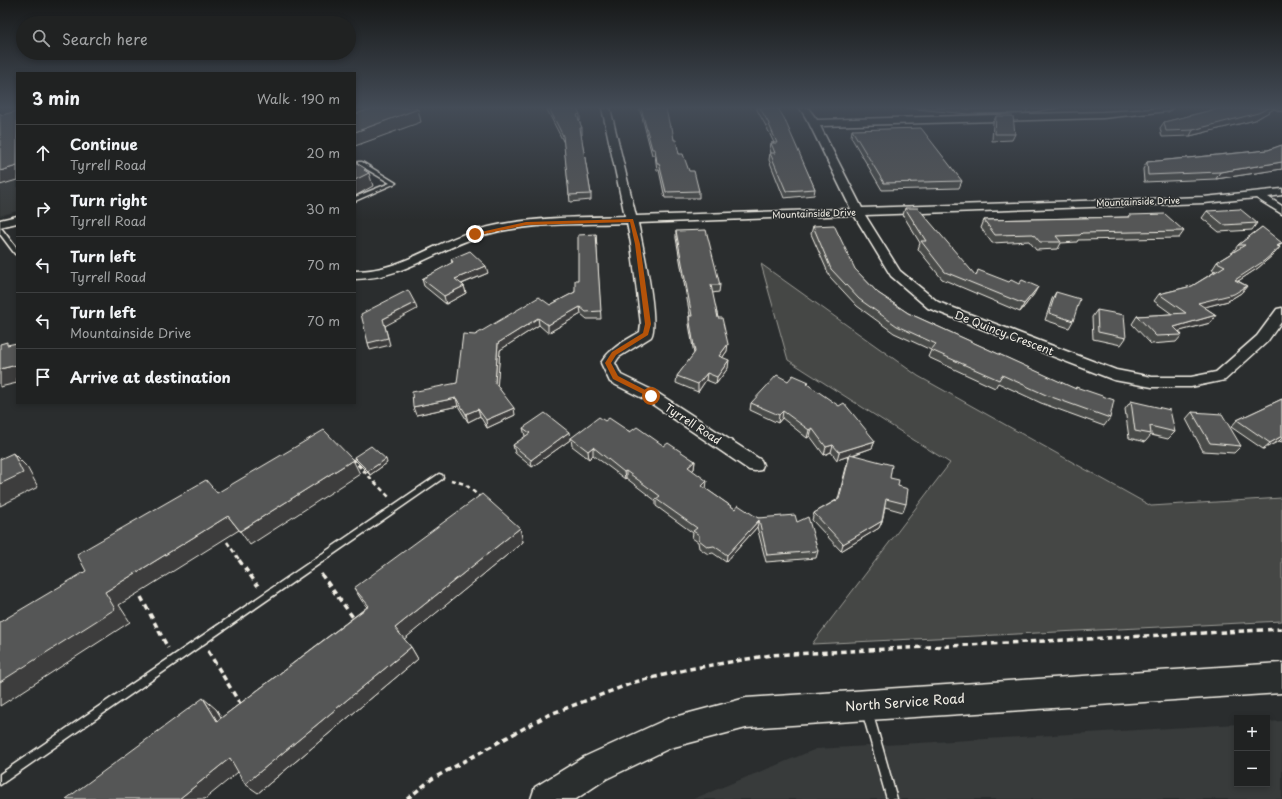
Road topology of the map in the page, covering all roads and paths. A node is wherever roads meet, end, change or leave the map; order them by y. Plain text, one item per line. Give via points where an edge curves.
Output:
1 (615, 145) edge
2 (825, 145) edge
3 (360, 163) edge
4 (1282, 192) edge
5 (1260, 196) junction
6 (356, 200) edge
7 (1282, 211) edge
8 (858, 212) junction
9 (16, 219) edge
10 (632, 220) junction
11 (0, 224) edge
12 (0, 230) edge
13 (16, 252) edge
14 (356, 276) edge
15 (1282, 312) edge
16 (348, 456) edge
17 (755, 465) dead end
18 (439, 477) joint
19 (482, 498) edge
20 (398, 506) junction
21 (227, 542) dead end
22 (313, 564) junction
23 (141, 597) dead end
24 (266, 597) junction
25 (356, 622) edge
26 (1282, 629) edge
27 (202, 640) junction
28 (174, 660) junction
29 (1282, 678) edge
30 (865, 705) junction
31 (243, 709) edge
32 (0, 780) edge
33 (407, 799) edge
34 (547, 799) edge
35 (892, 799) edge

1 - 10 street, Tyrrell Road
2 - 8 street, De Quincy Crescent
3 - 6 lane via 394,183
4 - 5 street, Mountainside Drive
5 - 7 street
5 - 8 street, Mountainside Drive
8 - 10 street, Mountainside Drive
8 - 15 street, De Quincy Crescent via 895,273 933,305 1114,375 1152,382 1191,382 1220,376 1262,339
9 - 11 street
10 - 14 street, Mountainside Drive via 556,222 501,227 475,234 390,271 369,277
10 - 17 street, Tyrrell Road via 648,324 646,334 611,358 608,363 615,378 651,396
12 - 13 lane
16 - 20 path
18 - 19 path via 465,484
18 - 20 lane
20 - 22 lane
21 - 24 path
22 - 24 lane
22 - 25 path
23 - 28 path
24 - 27 lane
26 - 33 path via 771,655 689,669 634,682 548,715 432,780
27 - 28 lane
27 - 31 path
28 - 32 lane
29 - 30 street, North Service Road
30 - 34 street, North Service Road via 746,713 667,734 595,768
30 - 35 lane

